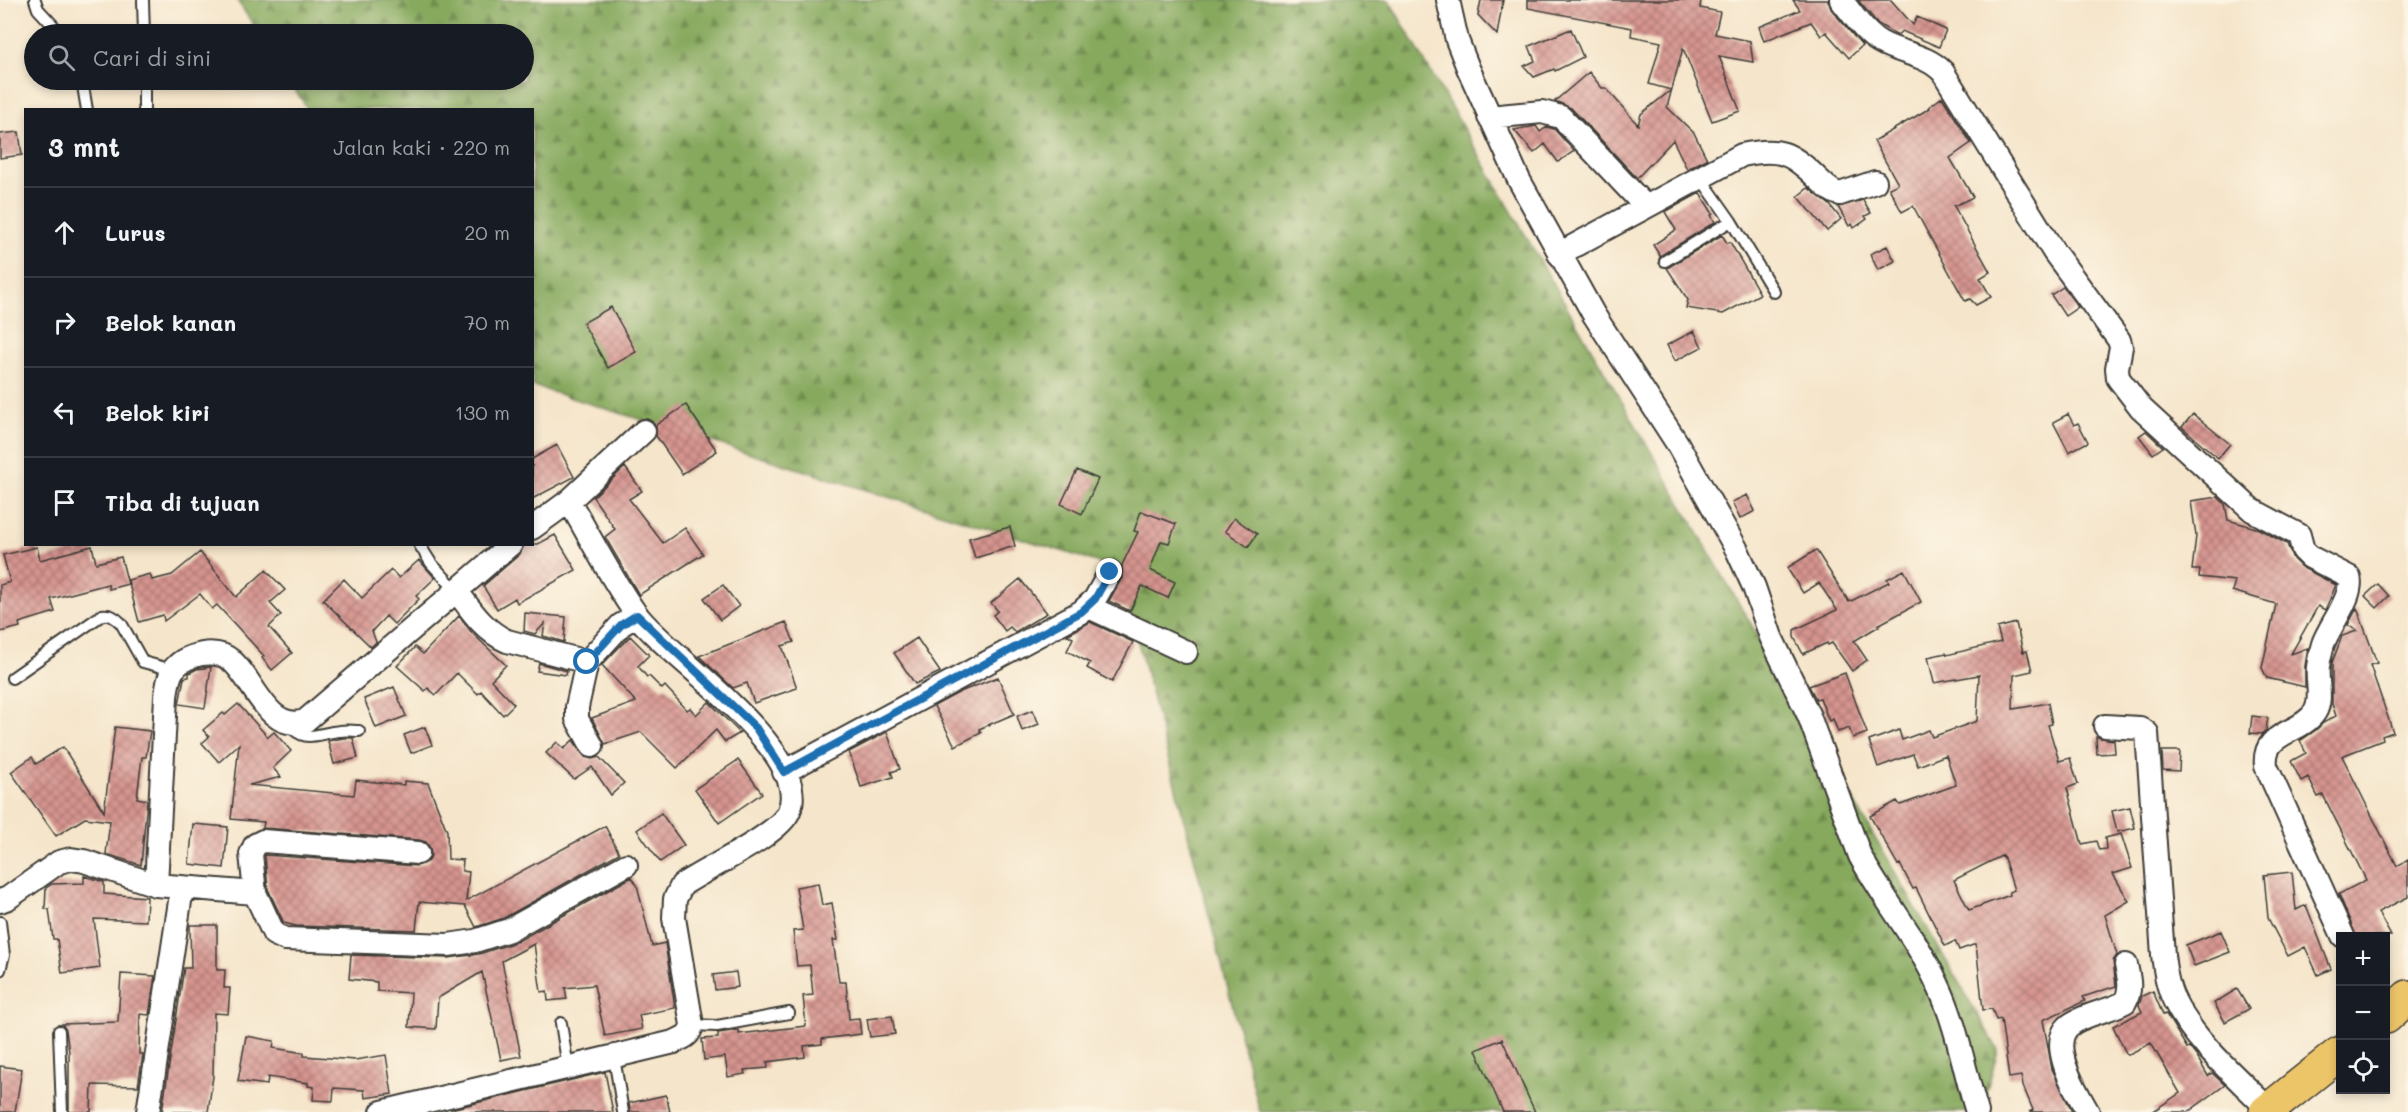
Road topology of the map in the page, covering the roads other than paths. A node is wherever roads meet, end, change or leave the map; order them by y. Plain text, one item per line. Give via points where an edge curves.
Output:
1 (35, 0) edge
2 (143, 0) edge
3 (1448, 0) edge
4 (1841, 0) edge
5 (52, 24) edge
6 (144, 24) edge
7 (84, 90) edge
8 (144, 90) edge
9 (87, 108) edge
10 (144, 108) edge
11 (1489, 117) junction
12 (1700, 177) junction
13 (1875, 182) dead end
14 (1645, 206) junction
15 (1731, 221) junction
16 (1559, 254) junction
17 (1665, 261) dead end
18 (1774, 292) dead end
19 (644, 431) dead end
20 (569, 501) junction
21 (534, 527) edge
22 (420, 546) edge
23 (509, 546) edge
24 (1110, 572) dead end
25 (456, 590) junction
26 (1089, 607) junction
27 (637, 615) junction
28 (1186, 652) dead end
29 (587, 662) junction
30 (173, 670) junction
31 (12, 678) dead end
32 (287, 723) junction
33 (2105, 726) dead end
34 (359, 730) dead end
35 (592, 746) dead end
36 (784, 772) junction
37 (418, 853) dead end
38 (627, 865) dead end
39 (156, 885) junction
40 (182, 888) junction
41 (255, 893) junction
42 (0, 901) edge
43 (0, 922) edge
44 (2341, 932) edge
45 (2126, 965) dead end
46 (0, 970) edge
47 (2408, 997) edge
48 (789, 1013) dead end
49 (2390, 1013) edge
50 (561, 1023) dead end
51 (692, 1024) junction
52 (59, 1031) dead end
53 (2336, 1056) edge
54 (614, 1057) junction
55 (568, 1068) junction
56 (2268, 1111) edge
57 (62, 1112) edge
58 (148, 1112) edge
59 (382, 1112) edge
60 (623, 1112) edge
61 (1977, 1112) edge
62 (2088, 1112) edge

1 - 5 lane
2 - 6 lane
3 - 11 street via 1457,40
4 - 44 street via 1879,42 1930,61 1943,72 2054,252 2119,340 2118,378 2141,408 2252,510 2299,535 2303,550 2310,557 2349,577 2348,594 2323,644 2317,708 2303,723 2267,747 2265,756 2266,766
7 - 9 lane
8 - 10 lane
11 - 14 street via 1542,112 1561,117
11 - 16 street
12 - 13 street via 1742,155 1764,150 1794,159 1827,188 1840,194
12 - 14 street
12 - 15 lane
14 - 16 street
15 - 17 lane
15 - 18 lane
16 - 61 street via 1677,443 1737,550 1771,637 1809,716 1860,856 1939,985
19 - 20 street
20 - 21 street
20 - 27 street
22 - 25 lane
23 - 25 street
24 - 26 street
25 - 29 street via 495,636
25 - 32 street via 305,721
26 - 28 street
26 - 36 street
27 - 29 street via 621,625
27 - 36 street via 756,728
29 - 35 street via 577,719
30 - 31 lane via 142,662 121,623 102,615
30 - 32 street via 193,655 231,660 269,709
30 - 39 street via 166,697
32 - 34 lane via 304,737
33 - 56 street via 2140,728 2146,733 2163,955 2173,999 2206,1046
36 - 51 street via 791,794 784,821 682,885 675,899 674,918
37 - 41 street via 263,841 251,854
38 - 41 street via 509,930 448,945 285,939 274,934
39 - 40 street
39 - 42 street via 71,859 59,862
40 - 41 street
40 - 58 street
43 - 46 lane via 4,955
45 - 62 street via 2130,984 2125,1002 2070,1024 2061,1038 2061,1052
47 - 49 highway
48 - 51 lane via 717,1026
50 - 55 lane
51 - 54 street via 686,1037
52 - 57 lane
53 - 56 highway
54 - 55 street
54 - 60 lane
55 - 59 street

